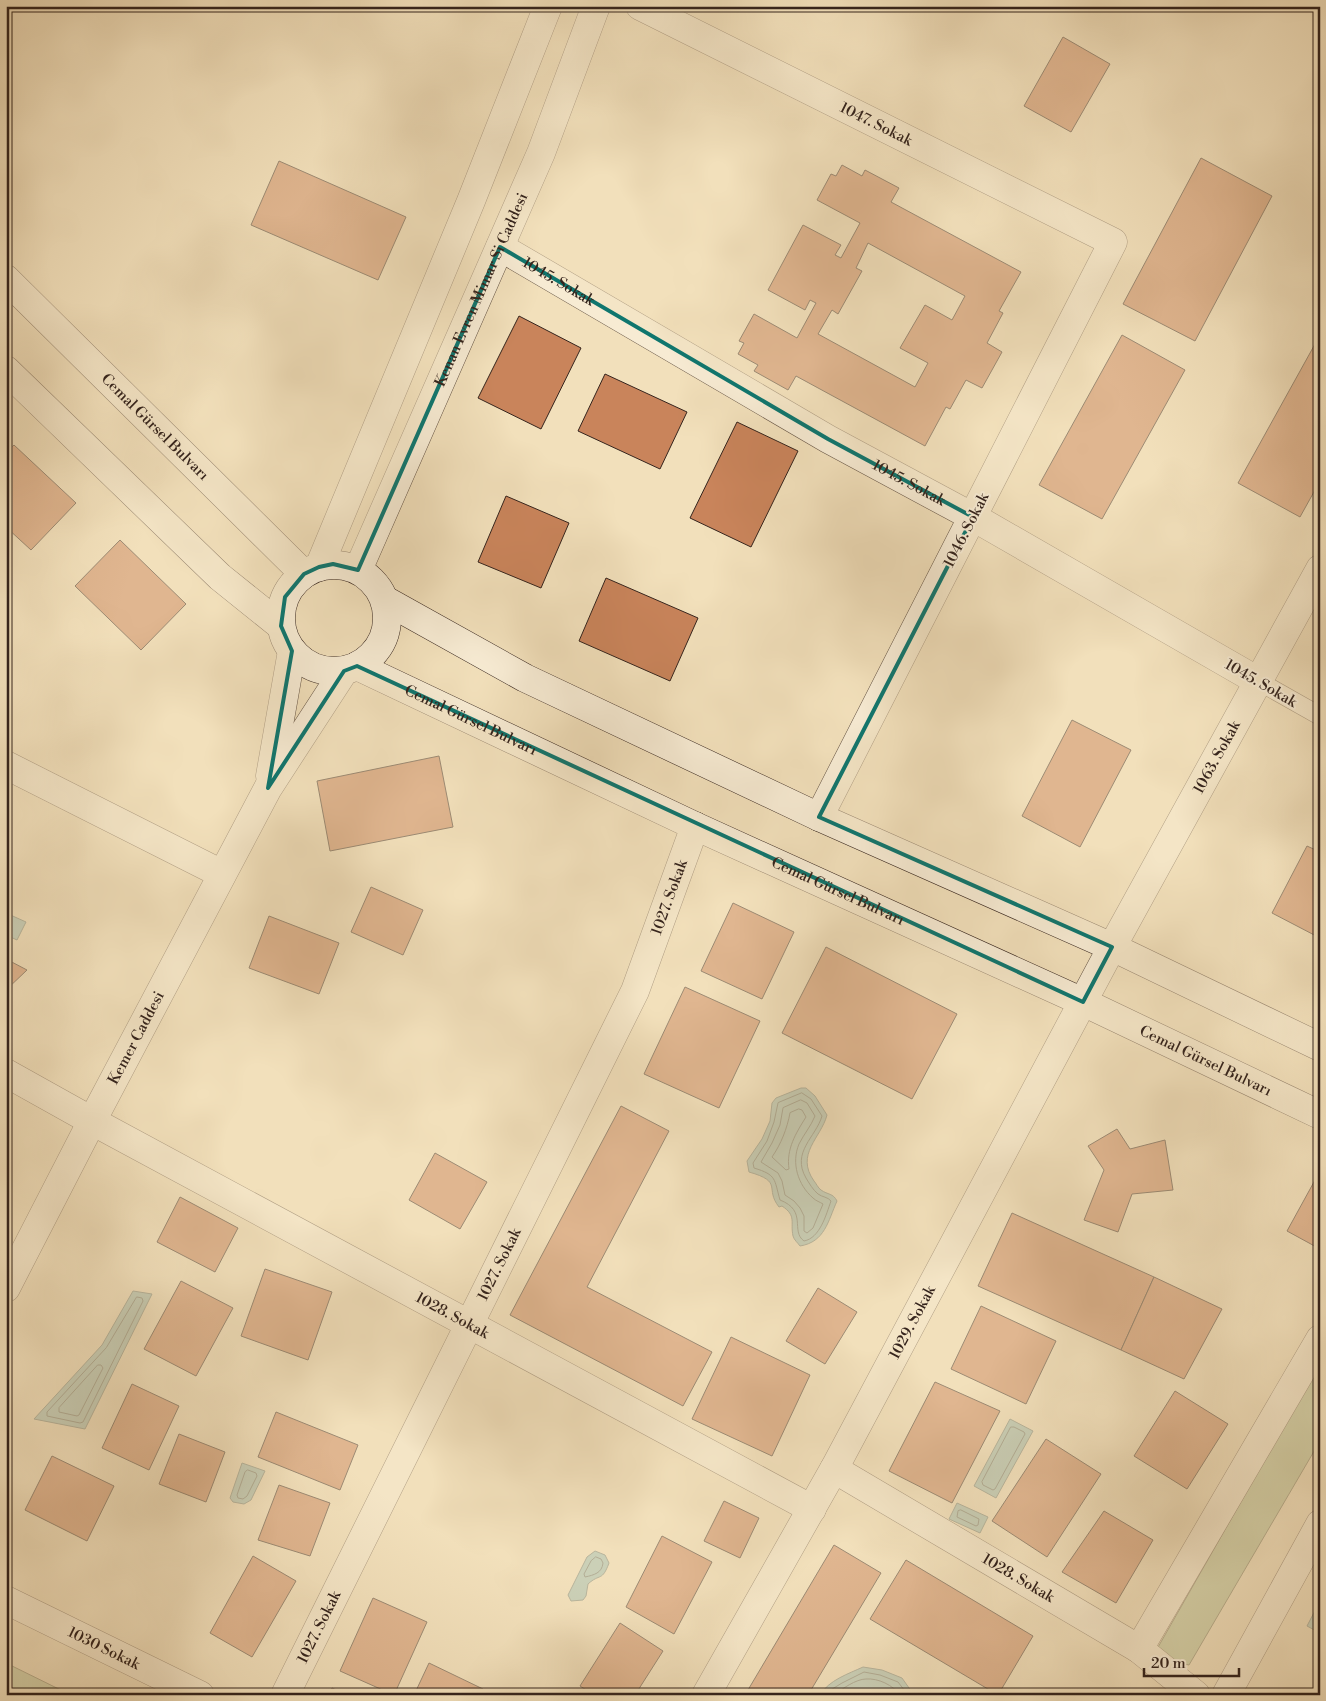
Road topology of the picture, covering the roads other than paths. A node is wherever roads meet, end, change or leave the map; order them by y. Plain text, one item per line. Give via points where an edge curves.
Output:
1 (548, 6) edge
2 (596, 6) edge
3 (640, 6) edge
4 (1113, 242) joint
5 (500, 248) junction
6 (6, 280) edge
7 (6, 370) edge
8 (973, 517) junction
9 (1320, 569) edge
10 (311, 570) junction
11 (358, 570) junction
12 (385, 600) junction
13 (281, 626) junction
14 (292, 651) junction
15 (350, 668) junction
16 (1258, 681) junction
17 (1320, 716) edge
18 (6, 765) edge
19 (268, 788) junction
20 (819, 817) junction
21 (695, 826) junction
22 (222, 874) junction
23 (1112, 947) junction
24 (1083, 1002) junction
25 (1320, 1047) edge
26 (6, 1073) edge
27 (1320, 1115) edge
28 (92, 1121) junction
29 (6, 1288) edge
30 (470, 1324) junction
31 (1320, 1339) edge
32 (834, 1469) junction
33 (812, 1509) junction
34 (1320, 1524) edge
35 (6, 1600) edge
36 (1139, 1649) junction
37 (200, 1695) edge
38 (285, 1695) edge
39 (706, 1695) edge
40 (1196, 1695) edge
41 (1226, 1695) edge

1 - 10 street via 471,202
2 - 5 street, Kenan Evren Mimar Si Caddesi via 541,153
3 - 4 street, 1047. Sokak
4 - 8 street, 1046. Sokak
5 - 8 street, 1045. Sokak via 828,439
5 - 11 street, Kenan Evren Mimar Si Caddesi
6 - 10 street, Cemal Gürsel Bulvarı
7 - 13 street via 220,577
8 - 16 street, 1045. Sokak
8 - 20 street, 1046. Sokak
9 - 16 street, 1063. Sokak
10 - 11 street via 333,564
10 - 13 street via 292,584 285,597
11 - 12 street via 379,588
12 - 15 street via 388,615 380,646 370,658
12 - 20 street via 525,678
13 - 14 street
14 - 15 street via 303,662 316,668 330,671
14 - 19 street
15 - 19 street
15 - 21 street, Cemal Gürsel Bulvarı
16 - 17 lane, 1045. Sokak
16 - 23 street, 1063. Sokak
18 - 22 street
19 - 22 street, Kemer Caddesi
20 - 23 street
21 - 24 street, Cemal Gürsel Bulvarı
21 - 30 street, 1027. Sokak via 634,991
22 - 28 street, Kemer Caddesi
23 - 24 street, 1029. Sokak
23 - 25 street
24 - 27 street, Cemal Gürsel Bulvarı
24 - 32 street, 1029. Sokak
26 - 28 street, 1028. Sokak
28 - 29 street, Kemer Caddesi
28 - 30 street, 1028. Sokak
30 - 33 street, 1028. Sokak
30 - 38 street, 1027. Sokak
31 - 36 street
32 - 33 street, 1029. Sokak
32 - 36 street, 1028. Sokak
33 - 39 street, 1029. Sokak
34 - 41 street
35 - 37 street, 1030 Sokak
36 - 40 street, 1028. Sokak

